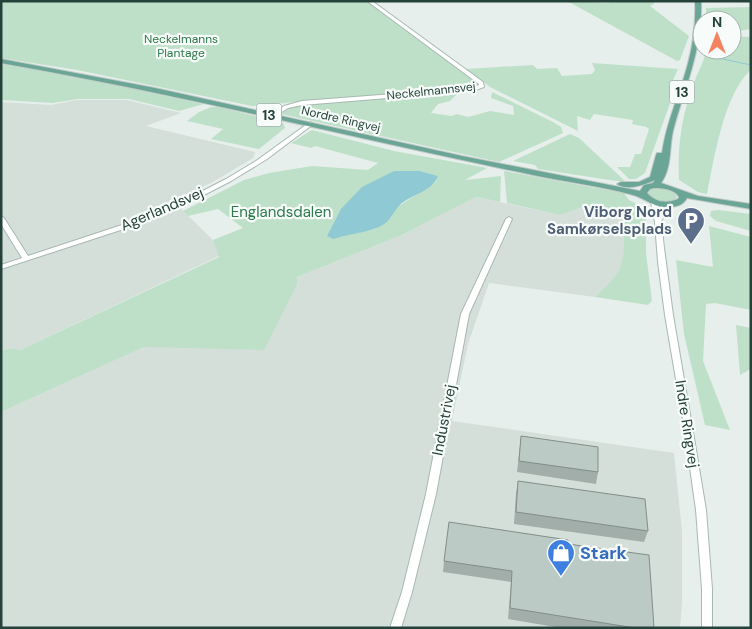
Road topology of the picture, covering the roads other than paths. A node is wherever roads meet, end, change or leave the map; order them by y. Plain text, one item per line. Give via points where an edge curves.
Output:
1 (369, 1) edge
2 (698, 1) edge
3 (1, 61) edge
4 (272, 116) junction
5 (310, 124) junction
6 (669, 135) junction
7 (664, 172) junction
8 (536, 174) junction
9 (656, 185) junction
10 (672, 187) junction
11 (644, 192) junction
12 (681, 197) junction
13 (654, 202) junction
14 (669, 205) junction
15 (751, 207) edge
16 (1, 218) edge
17 (509, 219) dead end
18 (659, 220) junction
19 (26, 259) junction
20 (1, 266) edge
21 (395, 628) edge
22 (707, 628) edge

1 - 4 street, Neckelmannsvej via 481,82 482,86 302,103 286,107
2 - 6 main road, 13 via 696,42
3 - 4 main road, Nordre Ringvej / 13 via 108,80
4 - 5 main road, Nordre Ringvej / 13
5 - 8 main road, Nordre Ringvej / 13
5 - 19 street, Agerlandsvej via 257,163 212,188 144,218
6 - 7 main road, 13
6 - 8 main road, 13 via 654,178 648,182 624,185
7 - 9 main road
7 - 10 main road, 13
8 - 11 main road, Nordre Ringvej / 13
9 - 10 main road, 13
9 - 11 main road, 13
10 - 12 main road, 13
11 - 13 main road, 13
12 - 14 main road, 13
12 - 15 main road
13 - 14 main road, 13
13 - 18 street, Indre Ringvej
14 - 18 street
16 - 19 street
17 - 21 street, Industrivej via 465,314 430,494 407,592
18 - 22 street, Indre Ringvej via 667,297 701,512 706,556
19 - 20 street, Agerlandsvej

